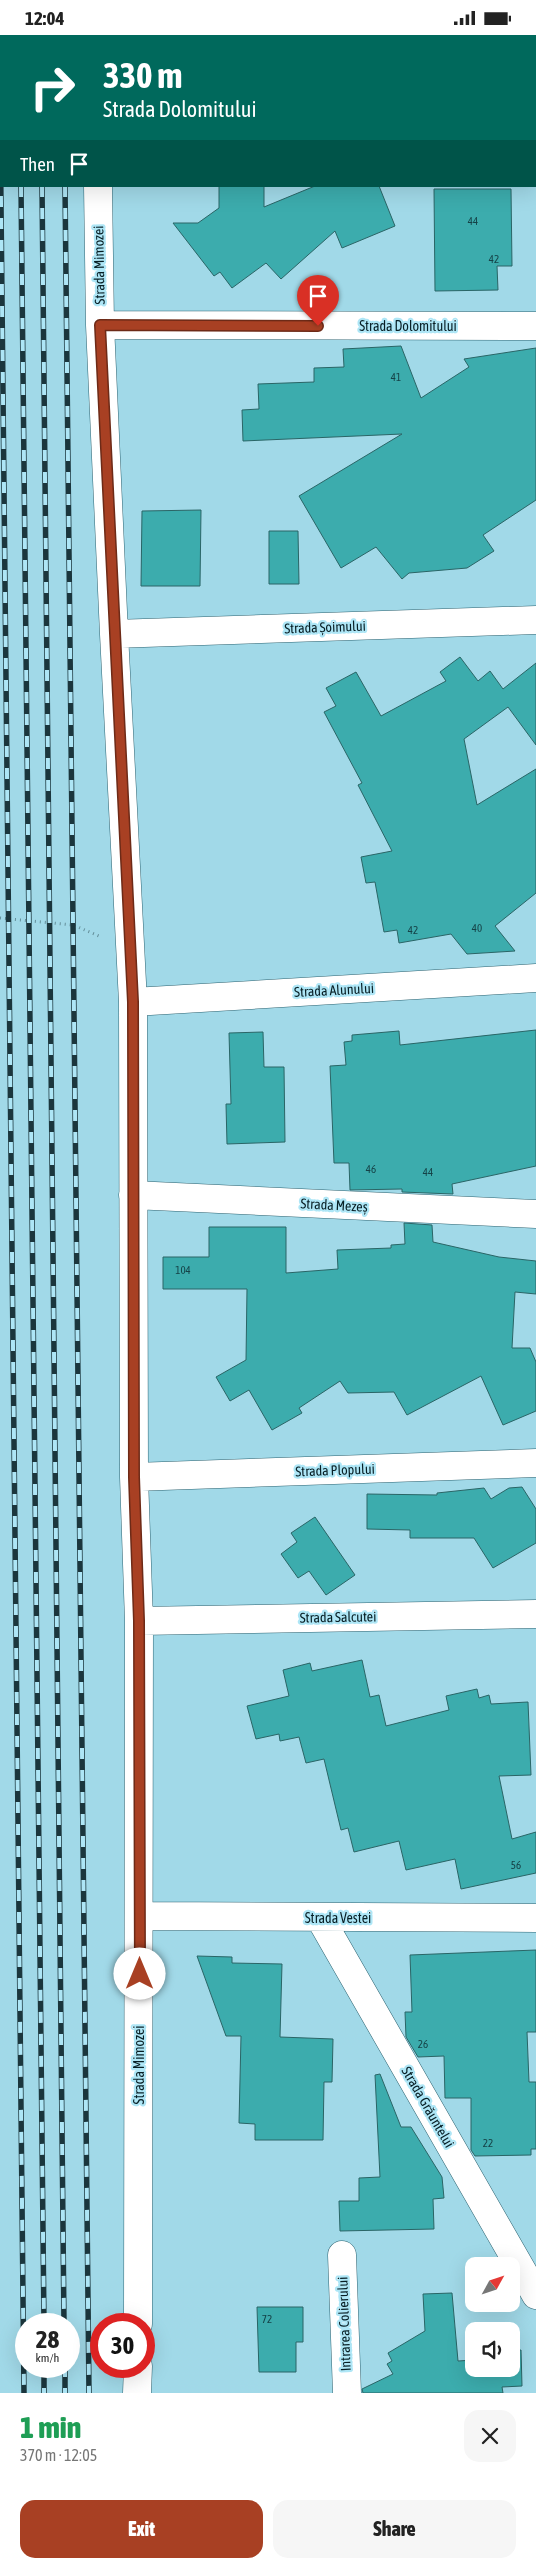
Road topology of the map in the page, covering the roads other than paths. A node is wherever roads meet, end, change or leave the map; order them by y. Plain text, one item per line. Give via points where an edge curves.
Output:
1 (98, 187) edge
2 (100, 325) junction
3 (536, 326) edge
4 (536, 620) edge
5 (114, 634) junction
6 (536, 978) edge
7 (133, 1002) junction
8 (133, 1195) junction
9 (536, 1214) edge
10 (536, 1463) edge
11 (134, 1477) junction
12 (536, 1614) edge
13 (139, 1621) junction
14 (140, 1915) junction
15 (320, 1918) junction
16 (536, 1918) edge
17 (342, 2255) dead end
18 (536, 2295) edge
19 (138, 2313) edge
20 (138, 2378) edge
21 (137, 2393) edge
22 (347, 2393) edge

1 - 2 street, Strada Mimozei
2 - 3 street, Strada Dolomitului
2 - 5 street, Strada Mimozei
4 - 5 street, Strada Șoimului
5 - 7 street, Strada Mimozei
6 - 7 street, Strada Alunului
7 - 8 street, Strada Mimozei
8 - 9 street, Strada Mezeș
8 - 11 street, Strada Mimozei
10 - 11 street, Strada Plopului
11 - 13 street, Strada Mimozei
12 - 13 street, Strada Salcutei
13 - 14 street, Strada Mimozei
14 - 15 street, Strada Vestei
14 - 19 street, Strada Mimozei
15 - 16 street, Strada Vestei
15 - 18 street, Strada Grăuntelui
17 - 22 street, Intrarea Colierului
20 - 21 street

